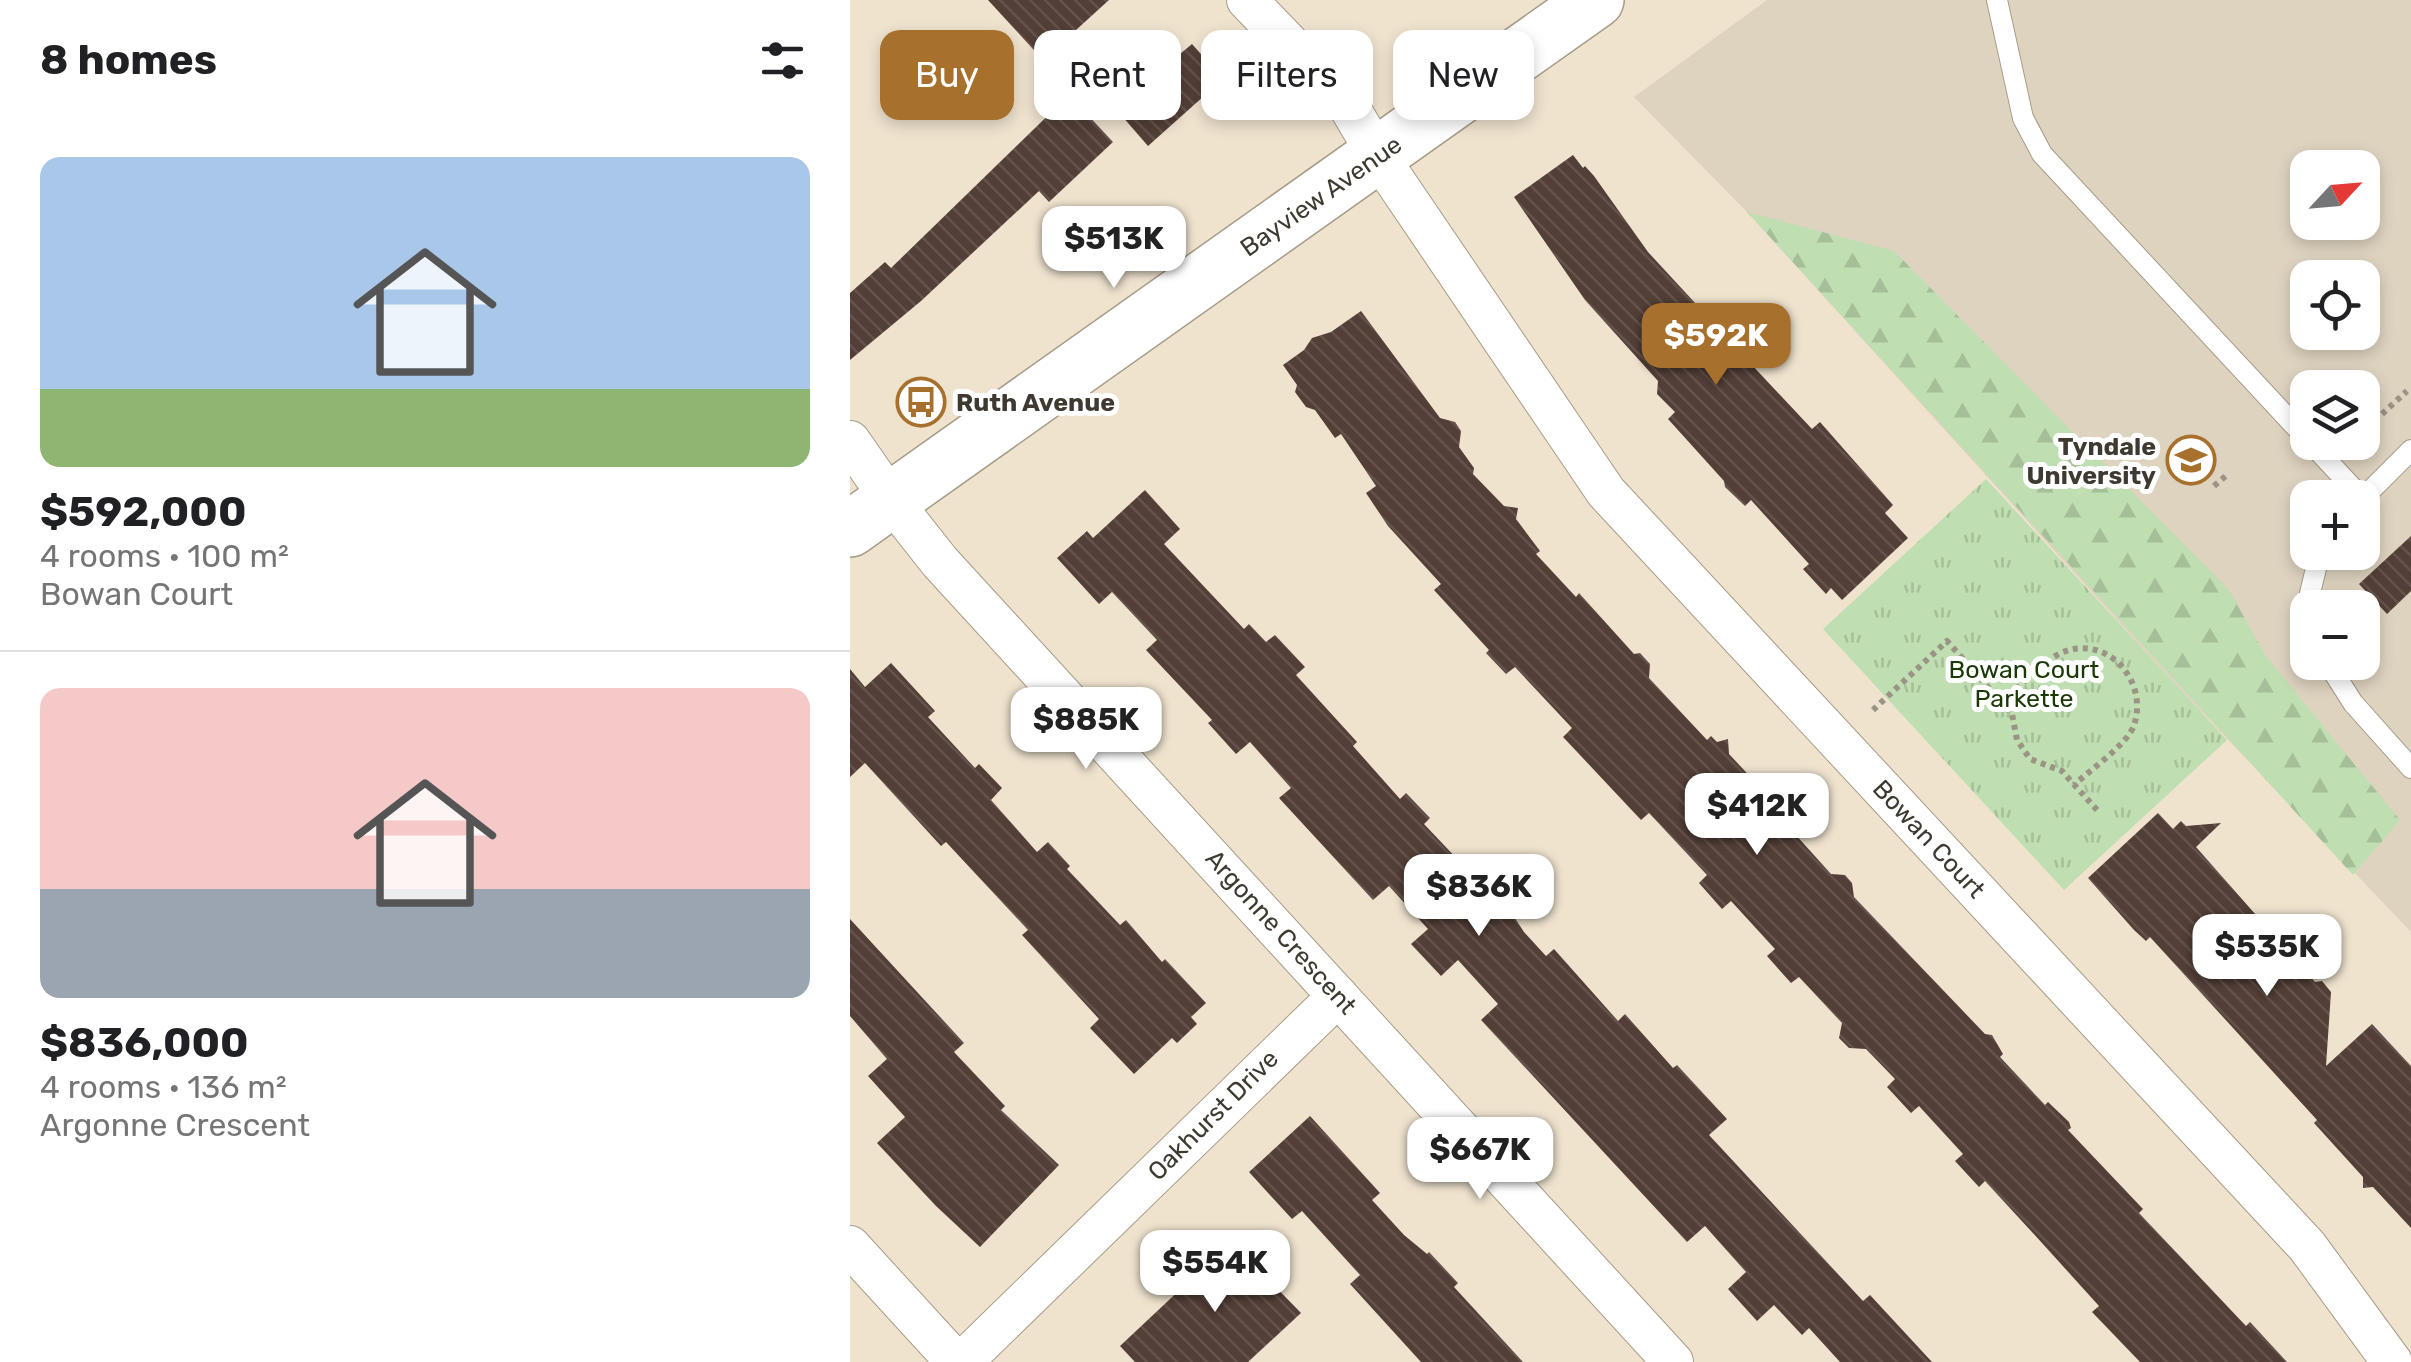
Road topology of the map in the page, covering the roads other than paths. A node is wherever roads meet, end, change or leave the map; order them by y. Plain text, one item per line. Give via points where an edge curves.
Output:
1 (1247, 0) edge
2 (1596, 0) edge
3 (1997, 0) edge
4 (1378, 156) junction
5 (2290, 421) edge
6 (850, 441) edge
7 (2411, 450) edge
8 (2327, 460) edge
9 (2345, 480) edge
10 (2380, 480) edge
11 (871, 515) edge
12 (2339, 680) edge
13 (2411, 768) edge
14 (1338, 996) junction
15 (850, 1246) edge
16 (959, 1362) edge
17 (1673, 1362) edge
18 (2392, 1362) edge

1 - 4 street, Bowan Court via 1348,105
2 - 4 main road, Bayview Avenue
3 - 5 lane via 2023,118 2042,154
4 - 11 main road, Bayview Avenue
4 - 18 street, Bowan Court via 1606,492 2307,1246
6 - 11 street
7 - 10 lane
8 - 9 lane
11 - 14 street, Argonne Crescent via 940,562
12 - 13 lane
14 - 16 street, Oakhurst Drive
14 - 17 street, Argonne Crescent
15 - 16 street

